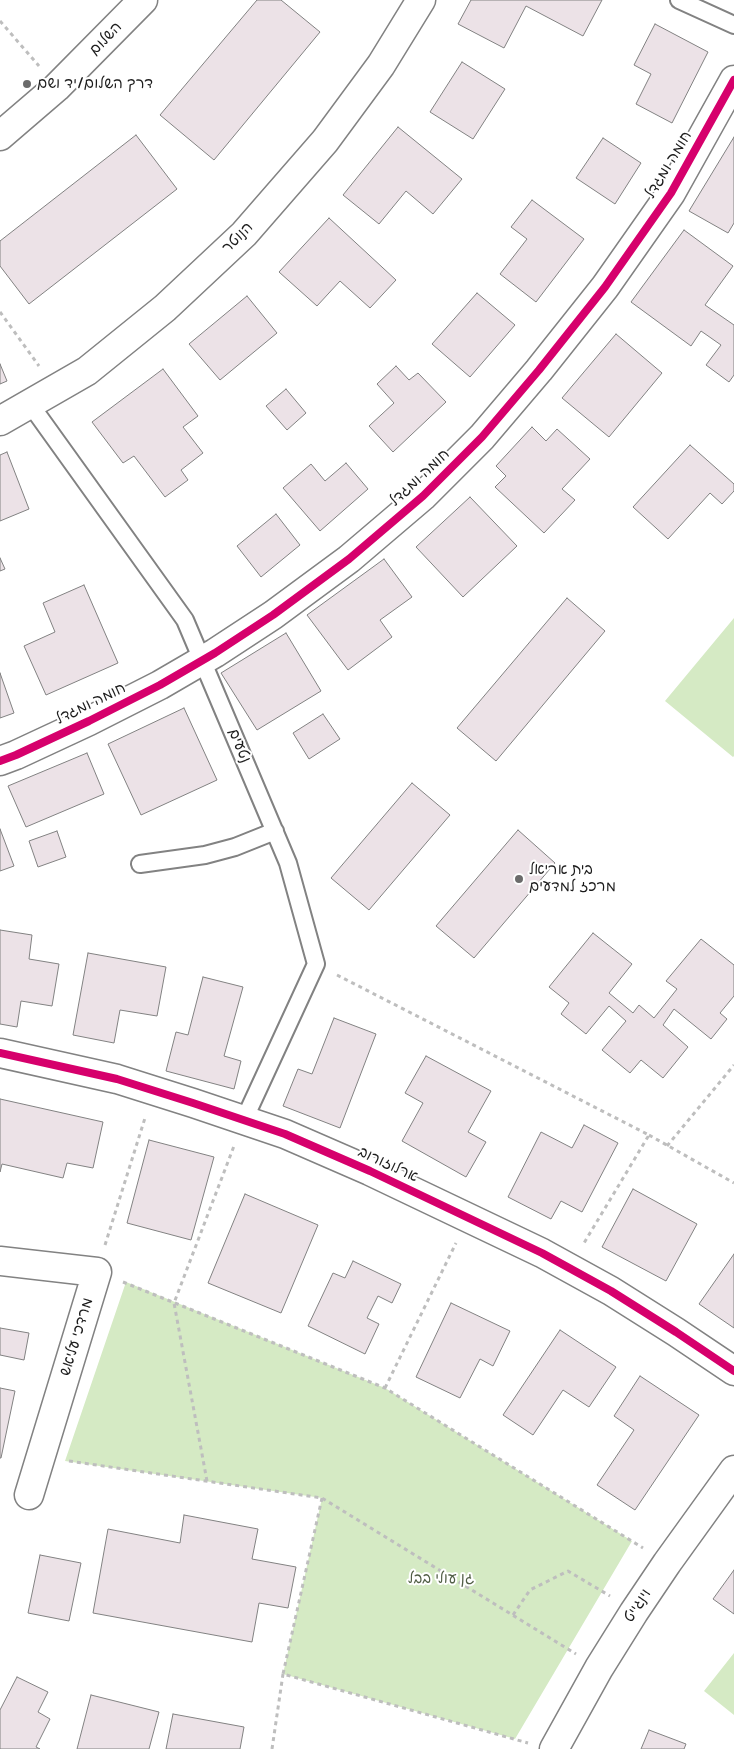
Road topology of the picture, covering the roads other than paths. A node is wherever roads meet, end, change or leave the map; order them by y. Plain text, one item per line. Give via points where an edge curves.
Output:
1 (143, 0) edge
2 (421, 0) edge
3 (679, 0) edge
4 (734, 25) edge
5 (734, 80) edge
6 (0, 136) edge
7 (30, 404) junction
8 (0, 421) edge
9 (203, 660) junction
10 (0, 761) edge
11 (275, 831) junction
12 (140, 864) dead end
13 (0, 1053) edge
14 (244, 1120) junction
15 (0, 1261) edge
16 (734, 1371) edge
17 (734, 1470) edge
18 (29, 1495) dead end
19 (544, 1747) edge

1 - 6 street, השלום via 57,87
2 - 7 street, הנוטר via 381,65 325,141 244,234 165,308 87,371
3 - 4 lane
5 - 9 street, חומה ומגדל via 671,193 611,279 482,437 423,496 349,559 273,615
7 - 8 street, הנוטר
7 - 9 lane, נטעים via 185,620
9 - 10 street, חומה ומגדל via 88,721
9 - 11 lane, נטעים
11 - 12 lane via 205,855
11 - 14 lane, נטעים via 288,863 316,964
13 - 14 street, ארלוזורוב via 117,1080
14 - 16 street, ארלוזורוב via 285,1134 542,1253 610,1291
15 - 18 street, מרדכי עליאש via 97,1272
17 - 19 street, וינגייט via 667,1563

